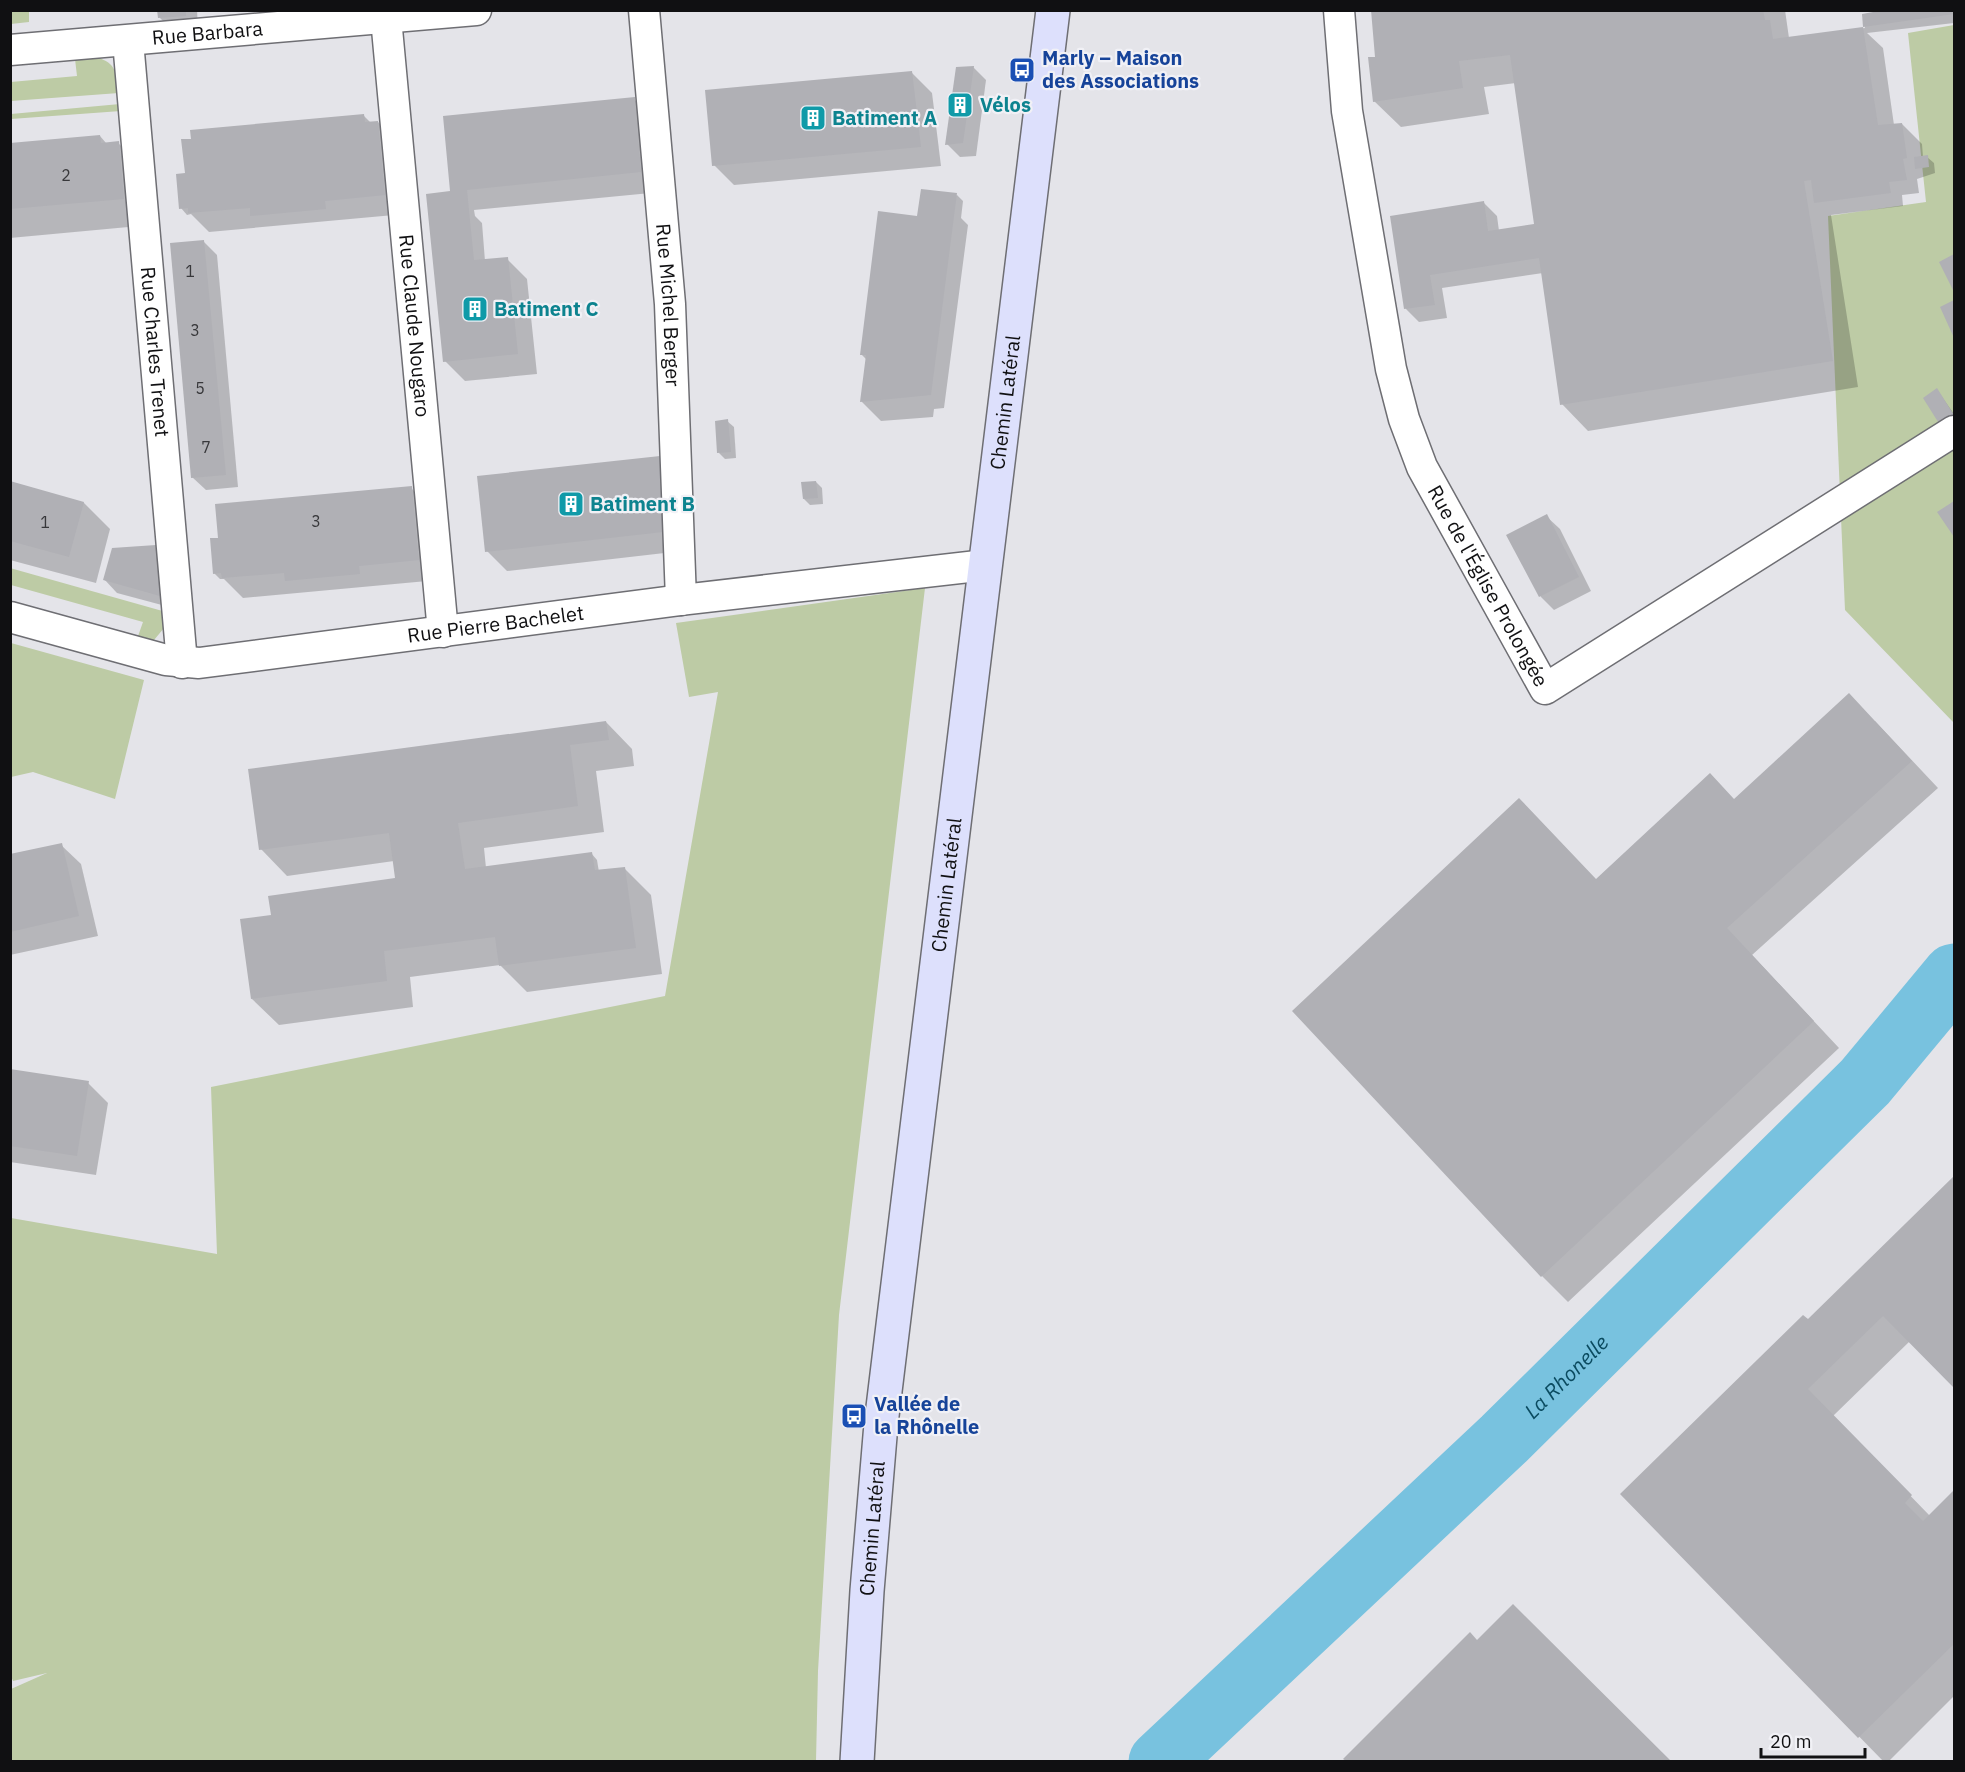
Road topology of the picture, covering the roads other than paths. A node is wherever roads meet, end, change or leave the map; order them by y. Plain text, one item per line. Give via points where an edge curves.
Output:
1 (476, 10) edge
2 (644, 10) edge
3 (1053, 10) edge
4 (1339, 10) edge
5 (386, 18) junction
6 (128, 41) junction
7 (10, 50) edge
8 (1954, 432) edge
9 (986, 565) junction
10 (681, 600) junction
11 (10, 617) edge
12 (443, 632) junction
13 (182, 663) junction
14 (857, 1761) edge

1 - 5 street, Rue Barbara
2 - 10 street, Rue Michel Berger via 670,304
3 - 9 street, Chemin Latéral
4 - 8 street, Rue de l'Église Prolongée via 1347,111 1390,369 1404,420 1422,467 1545,689
5 - 6 street, Rue Barbara
5 - 12 street, Rue Claude Nougaro
6 - 7 street, Rue Barbara
6 - 13 street, Rue Charles Trenet
9 - 10 street, Rue Pierre Bachelet
9 - 14 street, Chemin Latéral via 881,1424
10 - 12 street, Rue Pierre Bachelet
11 - 13 street, Rue Pierre Bachelet
12 - 13 street, Rue Pierre Bachelet

